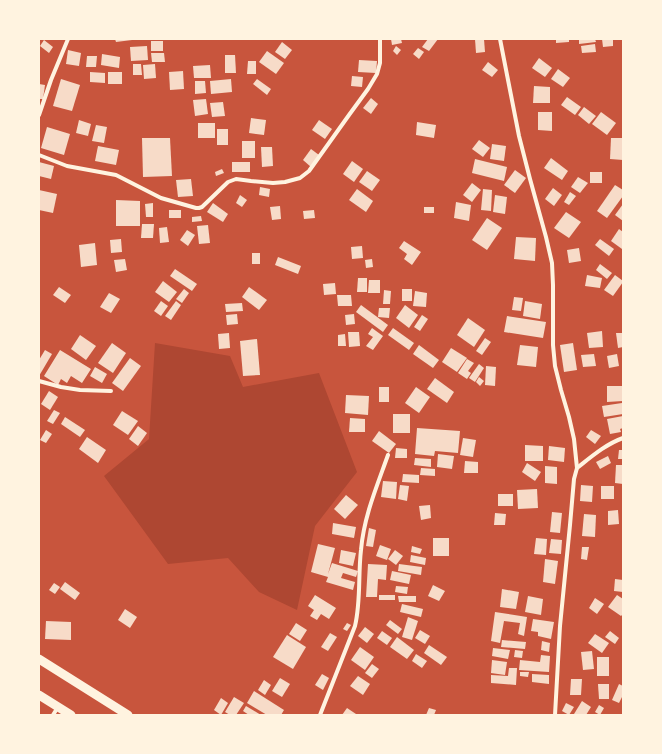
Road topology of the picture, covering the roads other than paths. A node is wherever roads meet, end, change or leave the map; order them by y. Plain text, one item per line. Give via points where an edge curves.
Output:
1 (68, 39) edge
2 (380, 39) edge
3 (500, 39) edge
4 (39, 115) edge
5 (39, 155) edge
6 (39, 381) edge
7 (111, 392) dead end
8 (623, 438) edge
9 (388, 455) dead end
10 (577, 468) junction
11 (39, 659) edge
12 (39, 695) edge
13 (55, 711) edge
14 (71, 715) edge
15 (128, 715) edge
16 (320, 715) edge
17 (554, 715) edge

1 - 4 street
2 - 5 street via 380,63 377,74 310,171 300,178 273,183 232,180 202,207 196,208 162,198 116,175 67,166
3 - 10 street via 519,136 552,263 555,366 574,439
6 - 7 street via 80,390
8 - 10 street via 605,447
9 - 16 street via 366,520 355,626
10 - 17 street via 560,626
11 - 15 highway
12 - 13 highway
13 - 14 highway

